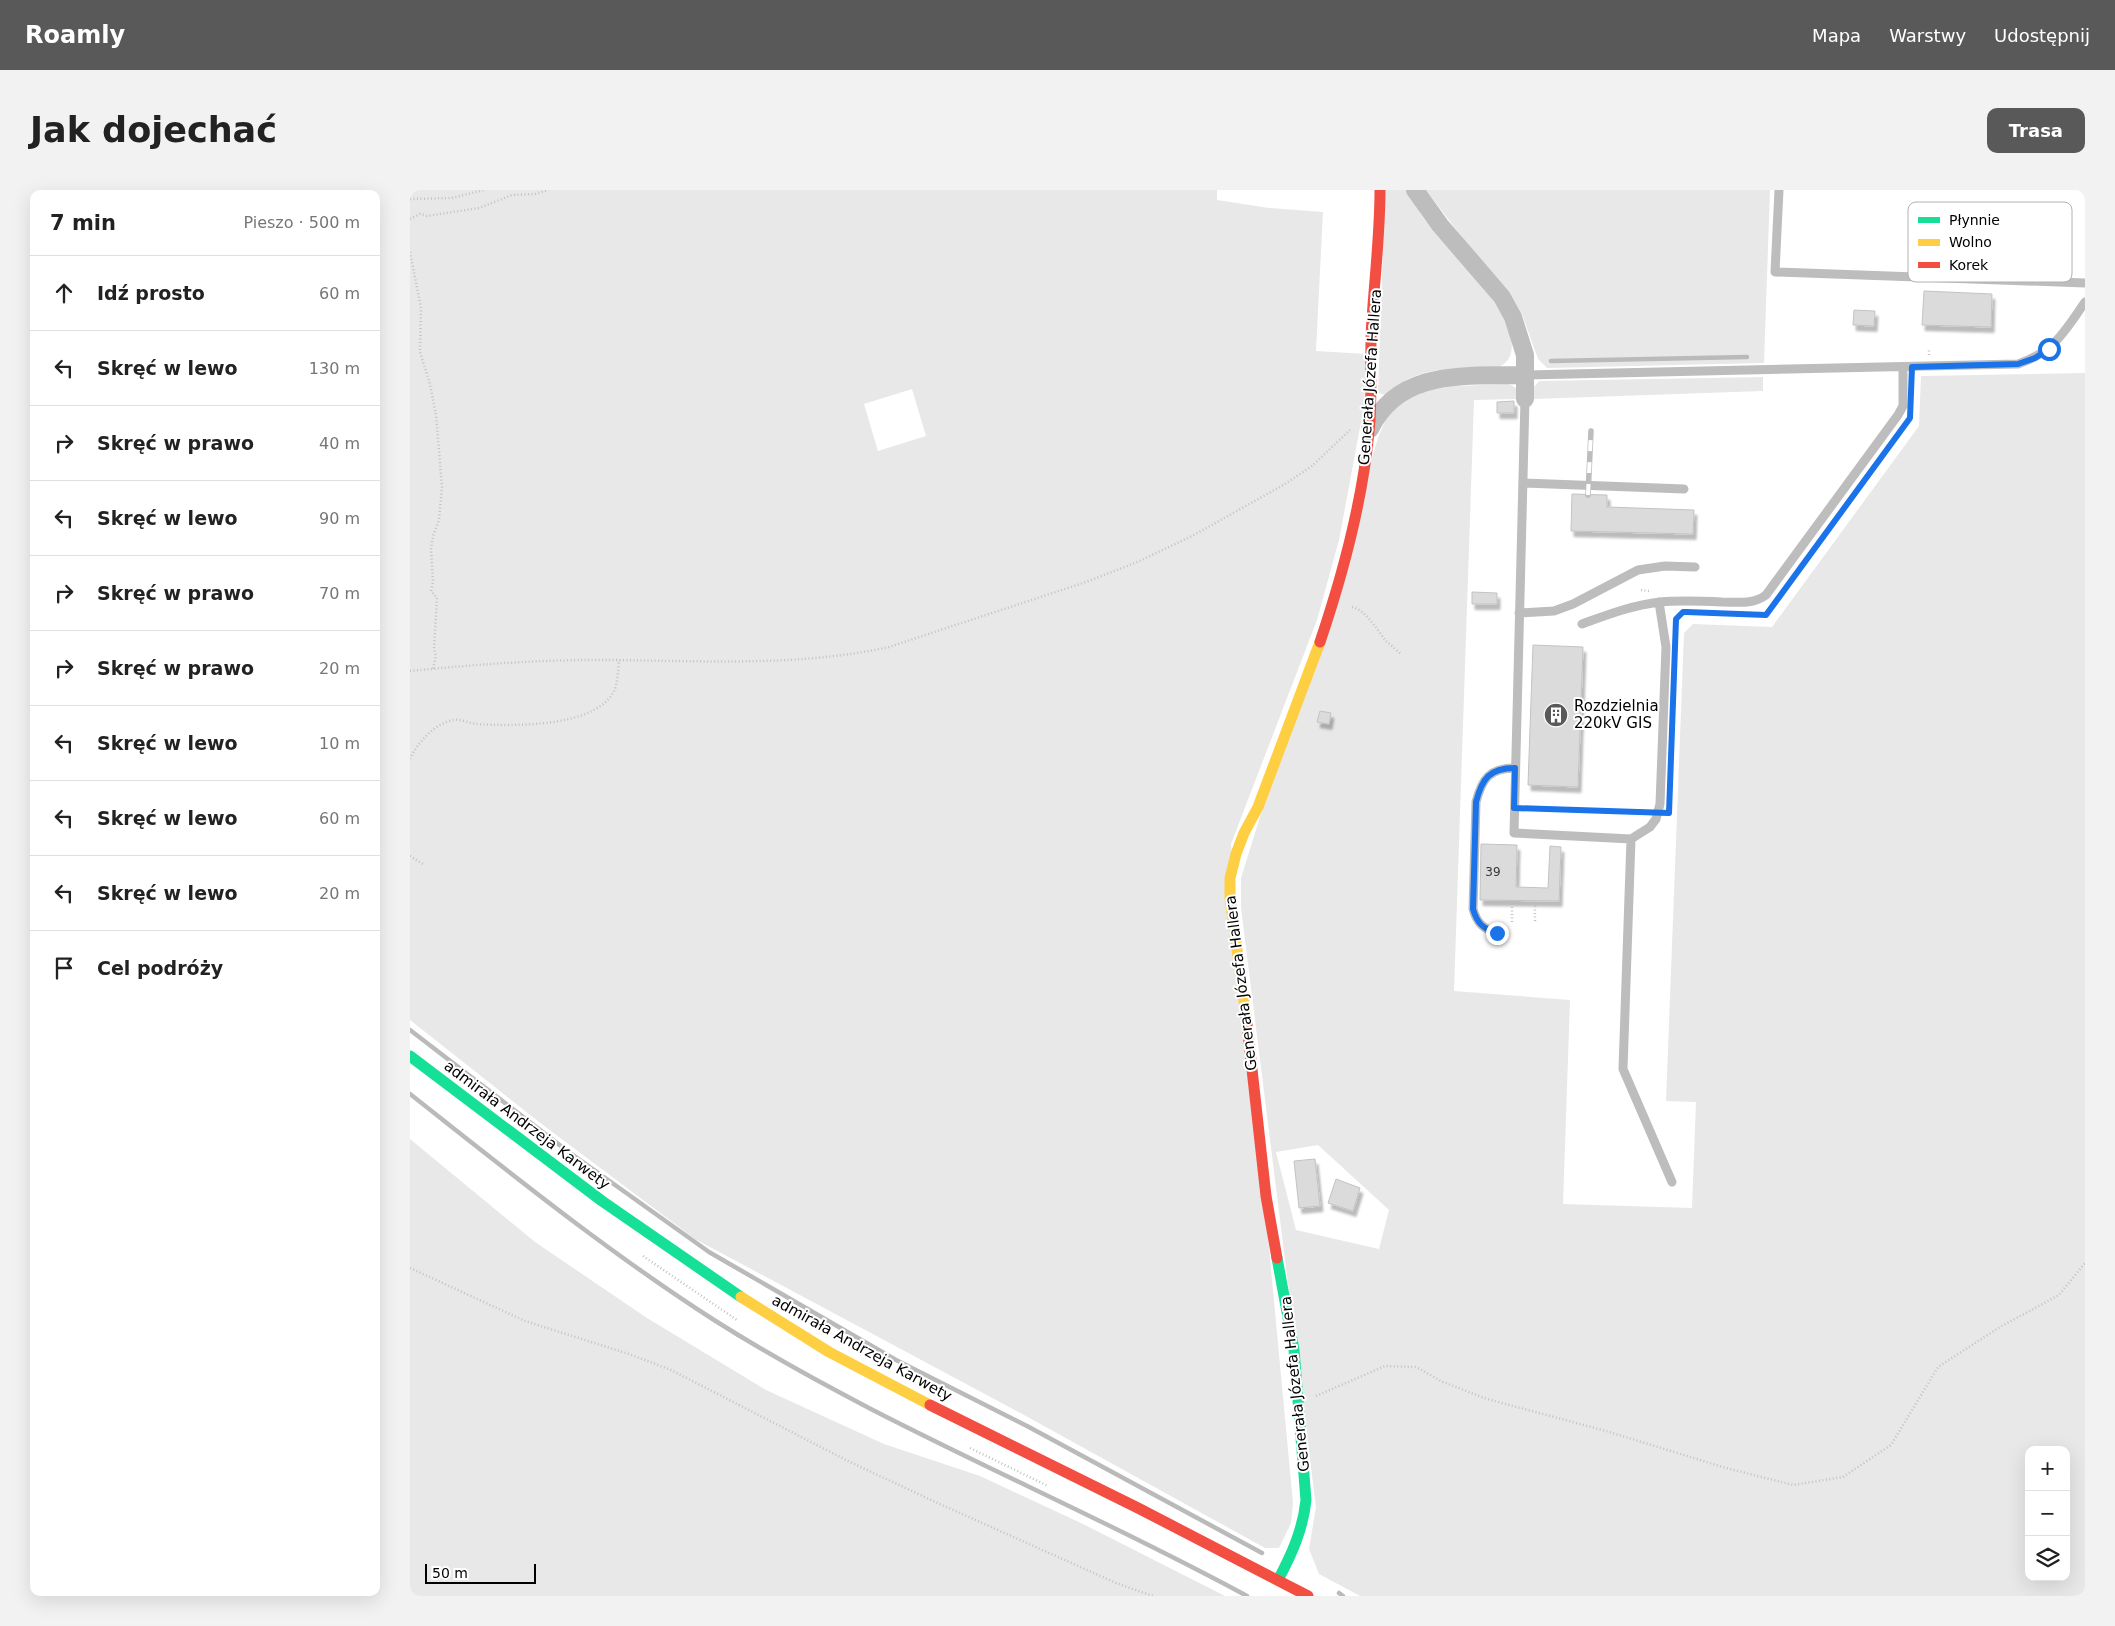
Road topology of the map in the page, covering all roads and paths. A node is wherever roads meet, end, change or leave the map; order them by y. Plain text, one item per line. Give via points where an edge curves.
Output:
1 (484, 190) edge
2 (548, 190) edge
3 (1380, 190) edge
4 (1415, 190) edge
5 (1779, 190) edge
6 (410, 199) edge
7 (410, 219) edge
8 (410, 252) edge
9 (1908, 277) edge
10 (2057, 282) edge
11 (2085, 283) edge
12 (2085, 302) edge
13 (1929, 349) dead end
14 (1908, 367) junction
15 (1526, 375) junction
16 (1525, 399) joint
17 (1351, 430) dead end
18 (1369, 432) junction
19 (1523, 483) junction
20 (1684, 489) dead end
21 (1696, 567) dead end
22 (1777, 600) dead end
23 (1334, 602) junction
24 (1659, 602) junction
25 (1686, 612) dead end
26 (1519, 613) junction
27 (1746, 614) dead end
28 (1582, 624) dead end
29 (1676, 629) dead end
30 (1402, 654) dead end
31 (619, 660) junction
32 (433, 669) junction
33 (410, 671) edge
34 (410, 759) edge
35 (1515, 768) junction
36 (1514, 808) junction
37 (1658, 813) junction
38 (1631, 840) junction
39 (410, 856) edge
40 (423, 864) dead end
41 (1535, 906) dead end
42 (1512, 907) dead end
43 (1512, 922) dead end
44 (1535, 922) dead end
45 (1497, 933) dead end
46 (410, 1056) edge
47 (1672, 1182) dead end
48 (2085, 1263) edge
49 (410, 1268) edge
50 (1299, 1403) junction
51 (1278, 1580) junction
52 (1153, 1596) edge
53 (1308, 1596) edge

1 - 6 path via 452,198
2 - 7 path via 512,195 479,208 428,216 420,214
3 - 18 street, Generała Józefa Hallera
4 - 15 street via 1440,225 1502,297 1513,317 1525,355
5 - 9 lane via 1775,272
8 - 32 path via 421,308 420,352 436,415 442,487 439,520 431,549 431,591 437,598
10 - 11 lane
12 - 14 lane via 2059,340 2035,358 2018,364
13 - 14 path via 1929,355 1912,355
14 - 15 lane
14 - 24 lane via 1903,406 1898,415 1766,595 1748,603
15 - 16 street
15 - 18 street via 1435,379 1415,384 1384,406
16 - 19 lane
17 - 31 path via 1312,466 1260,500 1135,563 889,647 823,658
18 - 23 street, Generała Józefa Hallera via 1354,525
19 - 20 lane
19 - 26 lane
21 - 26 lane via 1647,567 1554,611
22 - 27 path via 1766,615
23 - 30 path via 1356,608
23 - 50 street, Generała Józefa Hallera via 1274,767 1236,854 1230,878 1266,1196 1287,1302
24 - 28 lane
24 - 37 lane via 1666,647
25 - 29 path via 1676,619
26 - 35 lane
31 - 32 path via 520,662
31 - 34 path via 614,692 599,709 570,719 521,724 474,724 453,720 428,732
32 - 33 path
35 - 36 lane
35 - 45 lane via 1491,773 1480,786 1476,802 1473,909 1476,921 1485,930
36 - 37 path
36 - 38 lane via 1514,833
37 - 38 lane via 1650,827
38 - 47 lane via 1623,1069
39 - 40 path
41 - 44 path
42 - 43 path
46 - 51 street, admirała Andrzeja Karwety via 683,1259 802,1336
48 - 50 path via 2059,1295 2000,1327 1938,1367 1890,1445 1842,1477 1793,1485 1726,1468 1487,1399 1443,1382 1416,1367 1385,1366
49 - 52 path via 525,1321 672,1370 931,1500 1107,1579
50 - 51 street, Generała Józefa Hallera via 1306,1500 1300,1534
51 - 53 street, admirała Andrzeja Karwety

